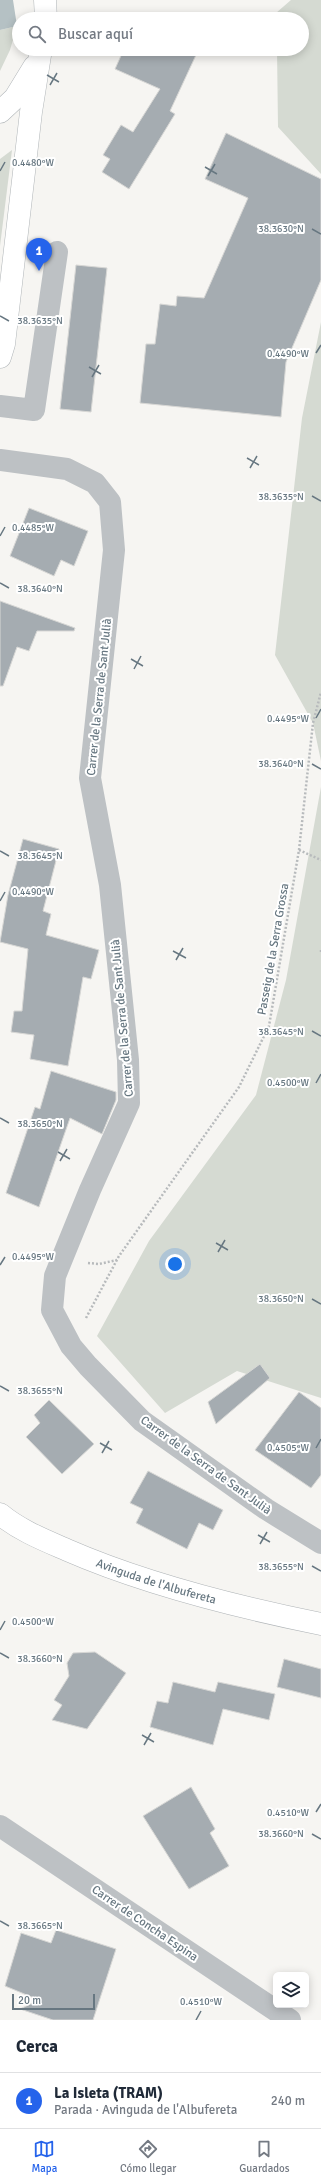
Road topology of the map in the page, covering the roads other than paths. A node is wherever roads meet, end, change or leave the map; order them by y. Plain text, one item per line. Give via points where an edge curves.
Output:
1 (39, 56) edge
2 (40, 56) edge
3 (0, 112) edge
4 (57, 252) dead end
5 (0, 357) edge
6 (0, 406) edge
7 (0, 460) edge
8 (0, 1514) edge
9 (321, 1543) edge
10 (321, 1624) edge
11 (0, 1826) edge
12 (290, 2020) edge

1 - 3 main road via 24,86
2 - 5 main road via 4,344
4 - 6 street via 34,410
7 - 9 street, Carrer de la Serra de Sant Julià via 67,469 95,483 110,502 114,550 90,778 110,885 128,1060 129,1103 55,1276 52,1310 71,1346 142,1421 266,1509
8 - 10 main road, Avinguda de l'Albufereta via 46,1541 98,1564 158,1583
11 - 12 street, Carrer de Concha Espina

